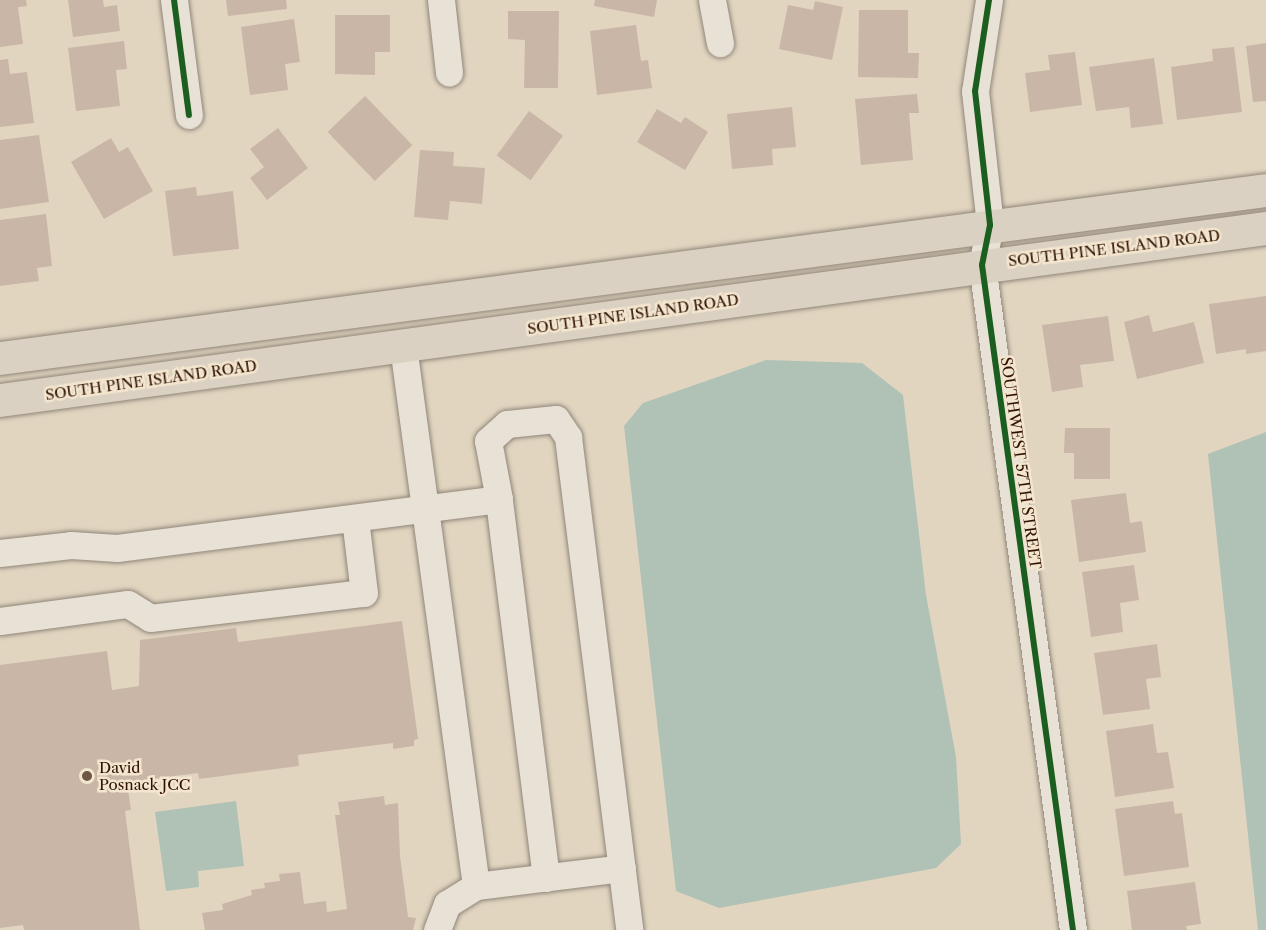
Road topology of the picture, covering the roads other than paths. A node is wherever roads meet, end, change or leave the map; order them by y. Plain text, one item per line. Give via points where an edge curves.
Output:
1 (174, 0) edge
2 (441, 0) edge
3 (712, 0) edge
4 (989, 0) edge
5 (720, 43) dead end
6 (449, 73) dead end
7 (189, 115) dead end
8 (1266, 190) edge
9 (990, 225) junction
10 (1266, 228) edge
11 (982, 265) junction
12 (403, 346) junction
13 (0, 358) edge
14 (0, 400) edge
15 (499, 499) junction
16 (426, 511) junction
17 (355, 519) junction
18 (0, 553) edge
19 (0, 621) edge
20 (622, 868) junction
21 (546, 878) junction
22 (476, 886) junction
23 (437, 930) edge
24 (629, 930) edge
25 (1073, 930) edge

1 - 7 street
2 - 6 street
3 - 5 street
4 - 9 street, SOUTHWEST 57TH STREET via 975,92
8 - 9 main road
9 - 11 street, SOUTHWEST 57TH STREET
9 - 13 main road
10 - 11 main road, SOUTH PINE ISLAND ROAD
11 - 12 main road, SOUTH PINE ISLAND ROAD
11 - 25 street, SOUTHWEST 57TH STREET
12 - 14 main road, SOUTH PINE ISLAND ROAD
12 - 16 street
15 - 16 street
15 - 20 street via 488,441 507,424 556,419 568,437
15 - 21 street
16 - 17 street
16 - 22 street
17 - 18 street via 117,548 71,545
17 - 19 street via 364,593 150,618 128,604
20 - 21 street
20 - 24 street
21 - 22 street
22 - 23 street via 447,904

